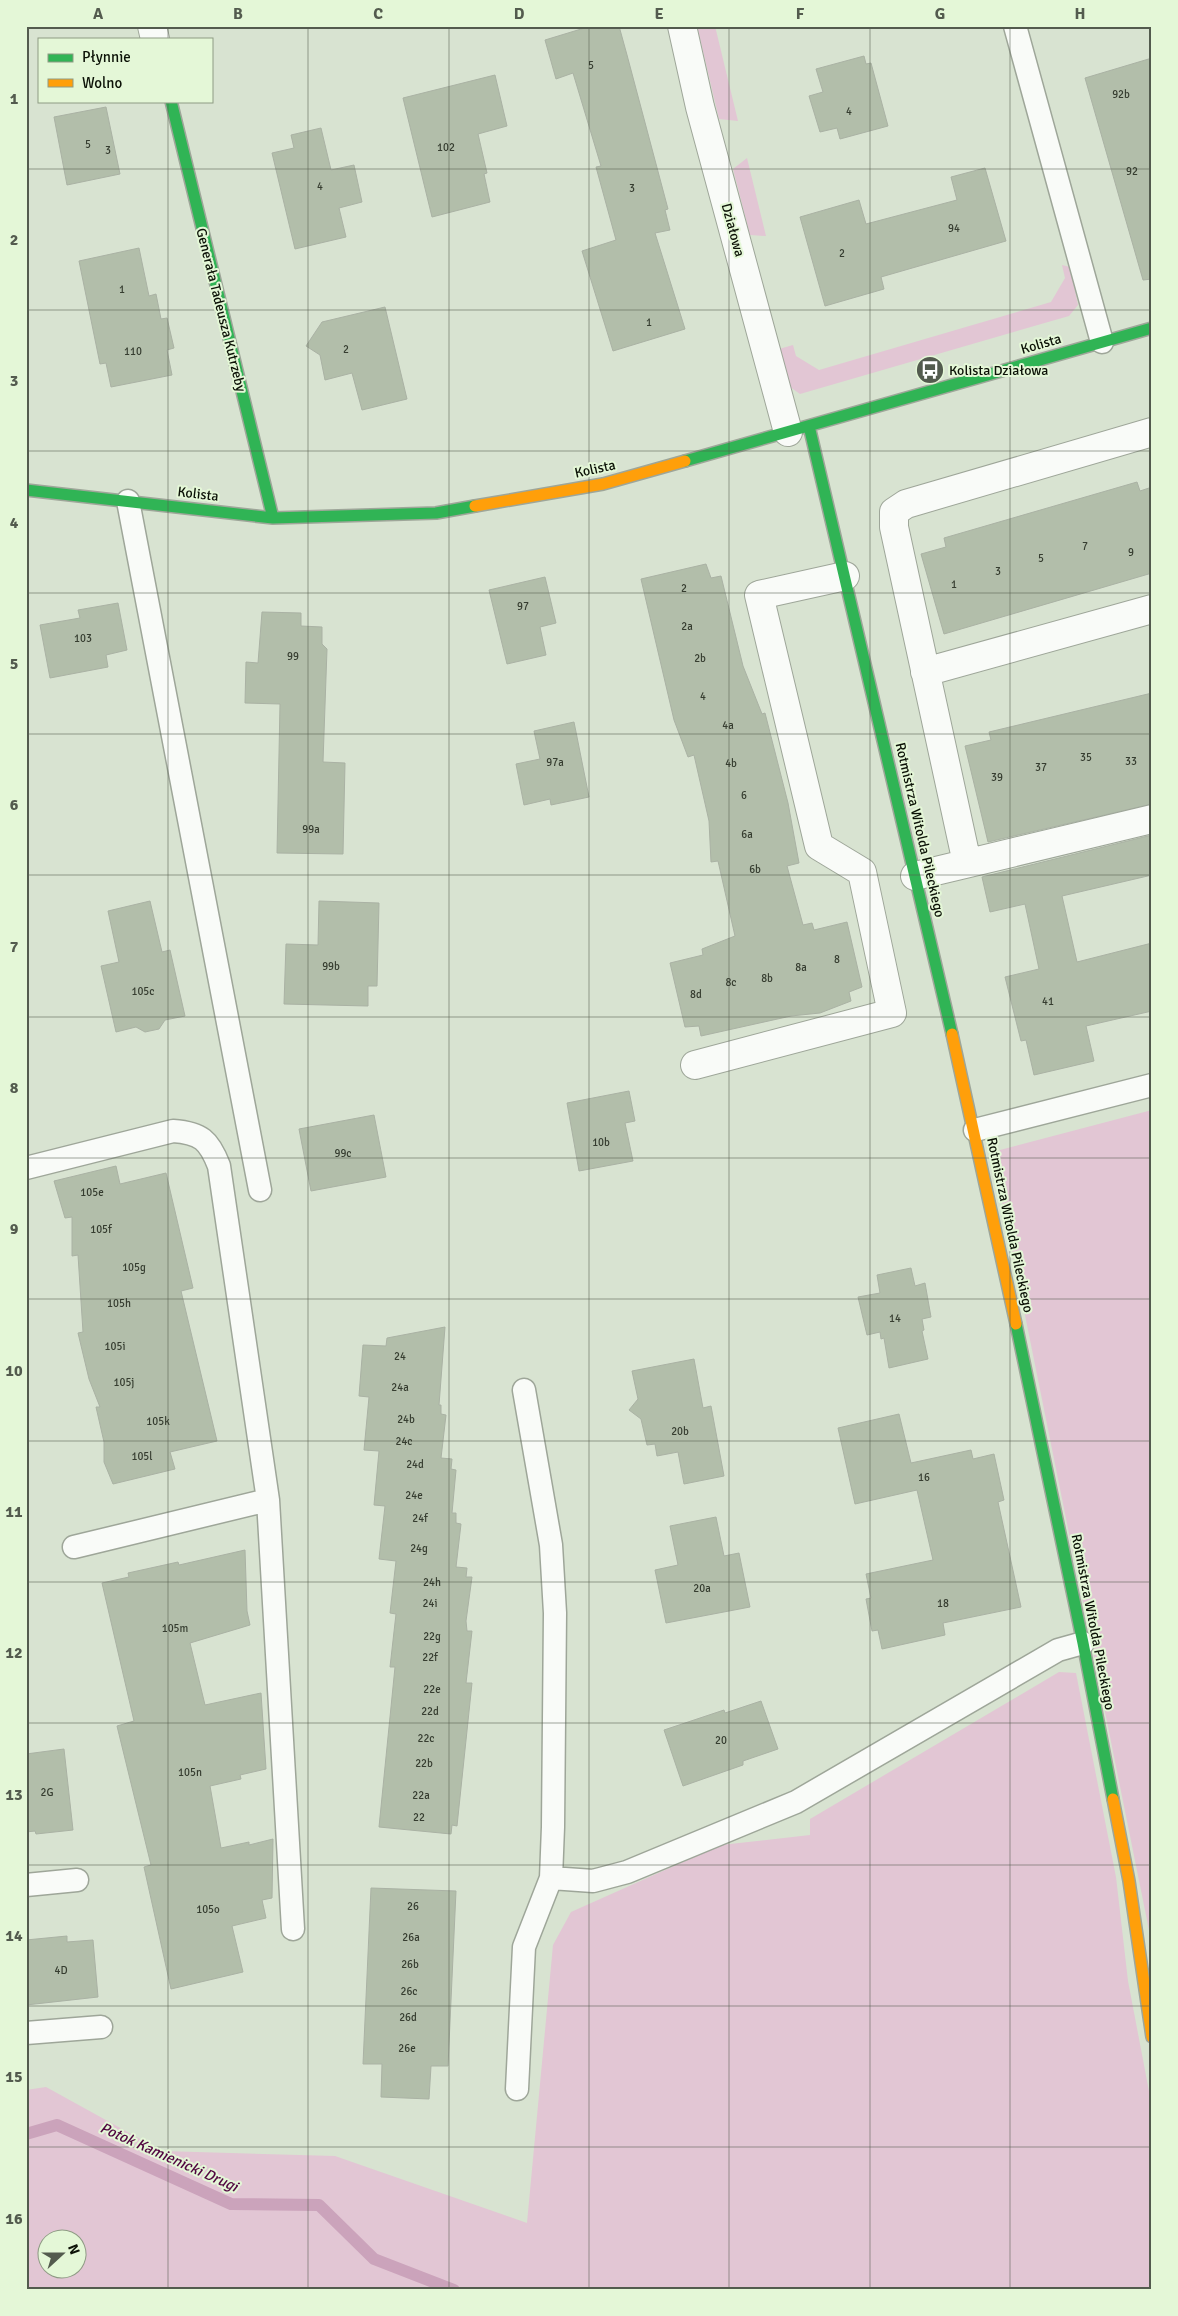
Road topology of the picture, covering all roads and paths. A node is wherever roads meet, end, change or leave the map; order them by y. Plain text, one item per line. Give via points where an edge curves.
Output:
1 (682, 26) edge
2 (1015, 26) edge
3 (170, 102) edge
4 (1152, 328) edge
5 (1102, 342) junction
6 (798, 429) junction
7 (1152, 432) edge
8 (26, 490) edge
9 (128, 501) junction
10 (273, 518) junction
11 (845, 576) junction
12 (1152, 609) edge
13 (925, 672) junction
14 (1152, 819) edge
15 (967, 863) junction
16 (915, 876) junction
17 (695, 1065) dead end
18 (1152, 1086) edge
19 (975, 1130) junction
20 (26, 1168) edge
21 (260, 1190) dead end
22 (524, 1390) dead end
23 (268, 1500) junction
24 (74, 1547) dead end
25 (1083, 1642) junction
26 (551, 1878) junction
27 (77, 1880) dead end
28 (26, 1885) edge
29 (294, 1929) dead end
30 (101, 2027) dead end
31 (26, 2033) edge
32 (1152, 2037) edge
33 (517, 2089) dead end

1 - 6 street, Działowa via 700,107
2 - 5 lane
3 - 10 street, Generała Tadeusza Kutrzeby
4 - 5 street, Kolista
5 - 6 street, Kolista
6 - 10 street, Kolista via 604,484 436,513
6 - 11 street, Rotmistrza Witolda Pileckiego
7 - 13 street via 906,504 894,512 894,527
8 - 9 street, Kolista
9 - 10 street, Kolista
9 - 21 lane
11 - 16 street, Rotmistrza Witolda Pileckiego
11 - 17 street via 759,595 819,846 862,872 892,1013
12 - 13 street
13 - 15 street
14 - 15 street
15 - 16 street
16 - 19 street, Rotmistrza Witolda Pileckiego
18 - 19 lane
19 - 25 street, Rotmistrza Witolda Pileckiego
20 - 23 lane via 173,1131 189,1132 202,1138 212,1149 219,1166
22 - 26 lane via 552,1555 555,1613
23 - 24 lane
23 - 29 lane
25 - 26 lane via 1058,1650 796,1802 627,1872 593,1881
25 - 32 street, Rotmistrza Witolda Pileckiego via 1129,1882
26 - 33 lane via 524,1947
27 - 28 lane
30 - 31 lane

